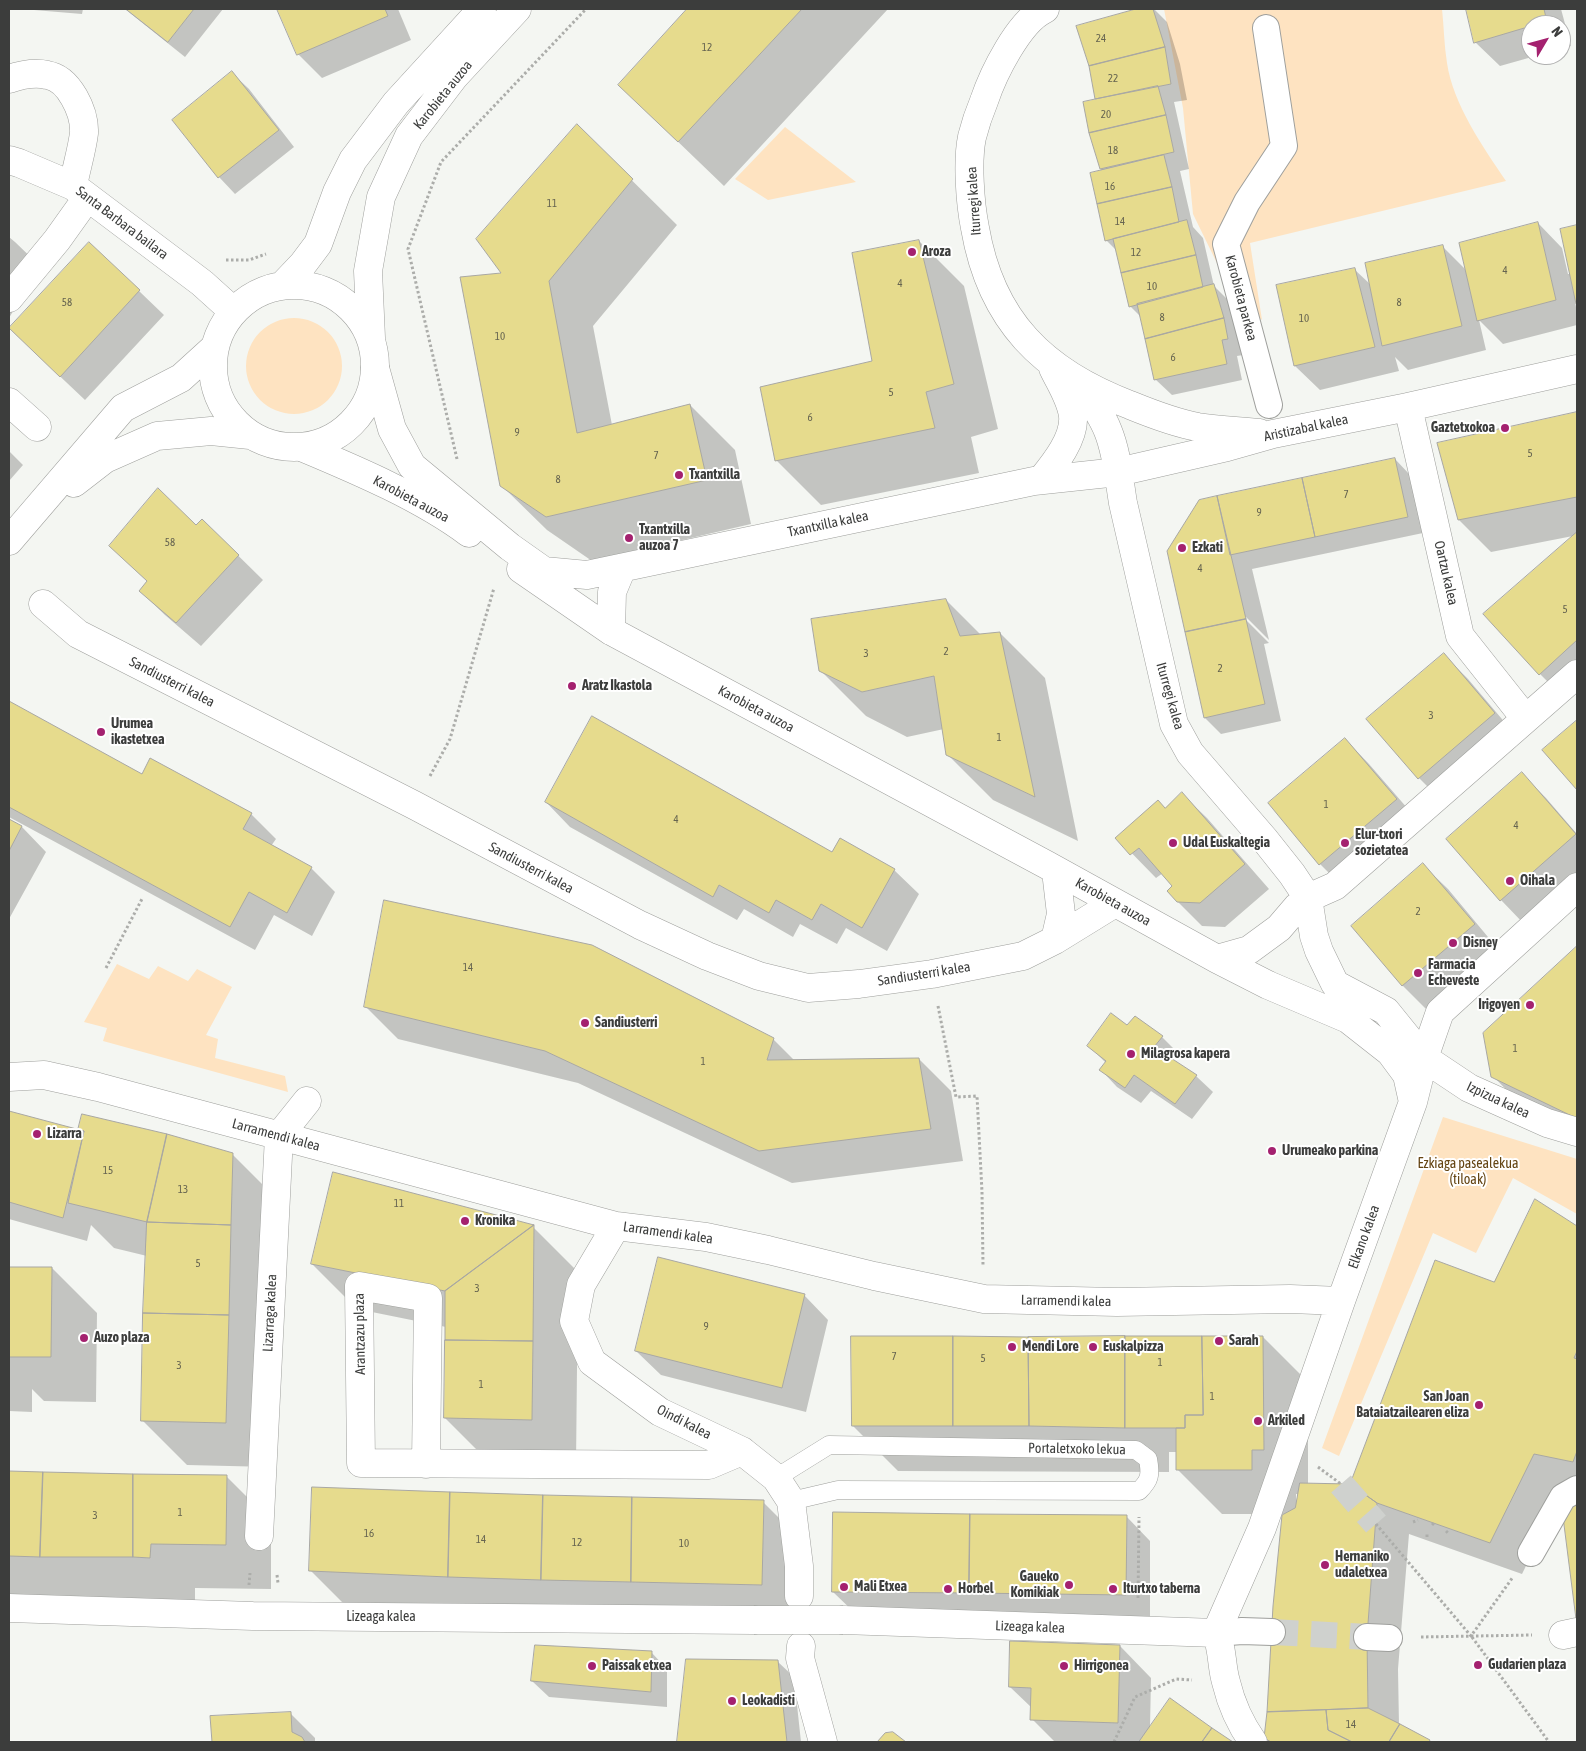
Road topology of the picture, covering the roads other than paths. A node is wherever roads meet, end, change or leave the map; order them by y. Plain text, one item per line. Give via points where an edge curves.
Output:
1 (482, 9) edge
2 (517, 9) edge
3 (1038, 10) edge
4 (1266, 28) dead end
5 (9, 79) edge
6 (9, 160) edge
7 (80, 192) junction
8 (283, 285) junction
9 (9, 298) edge
10 (233, 311) junction
11 (372, 340) junction
12 (214, 348) junction
13 (1050, 362) junction
14 (376, 368) junction
15 (1577, 369) edge
16 (1078, 381) junction
17 (9, 402) edge
18 (1269, 405) dead end
19 (1408, 408) junction
20 (37, 427) dead end
21 (1273, 434) junction
22 (250, 436) junction
23 (304, 448) junction
24 (1118, 472) junction
25 (1038, 480) junction
26 (9, 542) edge
27 (622, 568) junction
28 (43, 604) dead end
29 (611, 631) junction
30 (1577, 674) edge
31 (1525, 718) junction
32 (1056, 871) junction
33 (1577, 887) edge
34 (1308, 898) junction
35 (1115, 903) junction
36 (1055, 940) junction
37 (1217, 960) junction
38 (1440, 1012) junction
39 (1348, 1019) junction
40 (1397, 1024) junction
41 (1424, 1058) junction
42 (9, 1077) edge
43 (307, 1101) dead end
44 (1413, 1102) junction
45 (1577, 1132) edge
46 (279, 1136) junction
47 (616, 1226) junction
48 (1341, 1301) junction
49 (742, 1451) junction
50 (426, 1464) junction
51 (776, 1478) junction
52 (1577, 1489) edge
53 (791, 1501) junction
54 (259, 1536) dead end
55 (1530, 1553) road end
56 (800, 1596) dead end
57 (9, 1608) edge
58 (1272, 1632) tunnel mouth
59 (1216, 1633) junction
60 (800, 1646) dead end
61 (823, 1742) edge
62 (1253, 1742) edge

1 - 8 street, Karobieta auzoa via 396,103 353,160 318,244
2 - 11 street, Karobieta auzoa via 454,77 409,136 381,197 368,271
3 - 13 street, Iturregi kalea via 1024,26 991,82 972,139 970,184 973,218 987,276 1005,312
4 - 18 street, Karobieta parkea via 1284,146 1247,202 1226,244
5 - 7 street via 49,74 67,86 80,109 84,132
6 - 7 street, Santa Barbara bailara
7 - 9 street via 57,240
7 - 10 street, Santa Barbara bailara via 202,283
8 - 10 street via 264,289
8 - 11 street via 311,286 337,297 358,315
10 - 12 street via 221,328
11 - 14 street
12 - 22 street via 211,364 218,397 231,419
12 - 26 street via 181,378 122,408
13 - 16 street, Iturregi kalea
13 - 25 street, Iturregi kalea via 1066,393 1073,416 1069,438 1055,463
14 - 23 street via 372,391 362,412 347,429 327,441
14 - 27 street, Karobieta auzoa via 392,429 412,466 510,547 544,571 588,576
15 - 19 street, Aristizabal kalea
16 - 21 street, Iturregi kalea via 1111,398 1182,423
16 - 24 street, Iturregi kalea via 1109,432
17 - 20 street
19 - 21 street, Aristizabal kalea
19 - 31 street, Oartzu kalea via 1460,636
21 - 24 street, Aristizabal kalea
22 - 23 street via 276,446
22 - 26 street via 211,431 156,436 105,459 51,502
23 - 29 street, Karobieta auzoa via 353,468 448,517
24 - 25 street, Aristizabal kalea
24 - 34 street, Iturregi kalea via 1122,503 1174,724 1190,753 1265,840
25 - 27 street, Txantxilla kalea
27 - 29 street via 612,592
28 - 36 street, Sandiusterri kalea via 78,634 414,805 640,926 759,976 808,988 859,984 1024,956
29 - 32 street, Karobieta auzoa
30 - 31 street
31 - 34 street via 1335,886
32 - 35 street, Karobieta auzoa
32 - 36 street via 1061,914
33 - 38 street, Elkano kalea
34 - 37 street via 1279,928 1249,950
34 - 40 street via 1318,951 1335,984 1386,1011
35 - 36 street, Sandiusterri kalea
35 - 37 street, Karobieta auzoa
37 - 39 street
38 - 40 street via 1415,1022
38 - 41 street, Elkano kalea
39 - 40 street
39 - 44 street via 1390,1052 1407,1076
40 - 41 street
41 - 44 street, Elkano kalea
41 - 45 street, Izpizua kalea via 1469,1088
42 - 46 street, Larramendi kalea via 44,1075
43 - 46 street
44 - 48 street, Elkano kalea
46 - 47 street, Larramendi kalea
46 - 54 street, Lizarraga kalea
47 - 48 street, Larramendi kalea via 768,1250 984,1299
47 - 49 street, Oindi kalea via 581,1285 574,1321 592,1362 660,1412
48 - 59 street, Elkano kalea via 1262,1528
49 - 50 street, Arantzazu plaza via 709,1465
49 - 51 street, Oindi kalea
50 - 50 street, Arantzazu plaza via 361,1463 359,1286 428,1298
51 - 53 street, Oindi kalea
51 - 53 lane, Portaletxoko lekua via 829,1445 1136,1450 1148,1459 1151,1472 1139,1491 838,1490
52 - 55 street via 1563,1497
53 - 56 street, Oindi kalea
57 - 59 street, Lizeaga kalea, bridge via 253,1616 844,1620
58 - 59 street
59 - 62 street via 1221,1644 1226,1682 1244,1729
60 - 61 street via 800,1658

